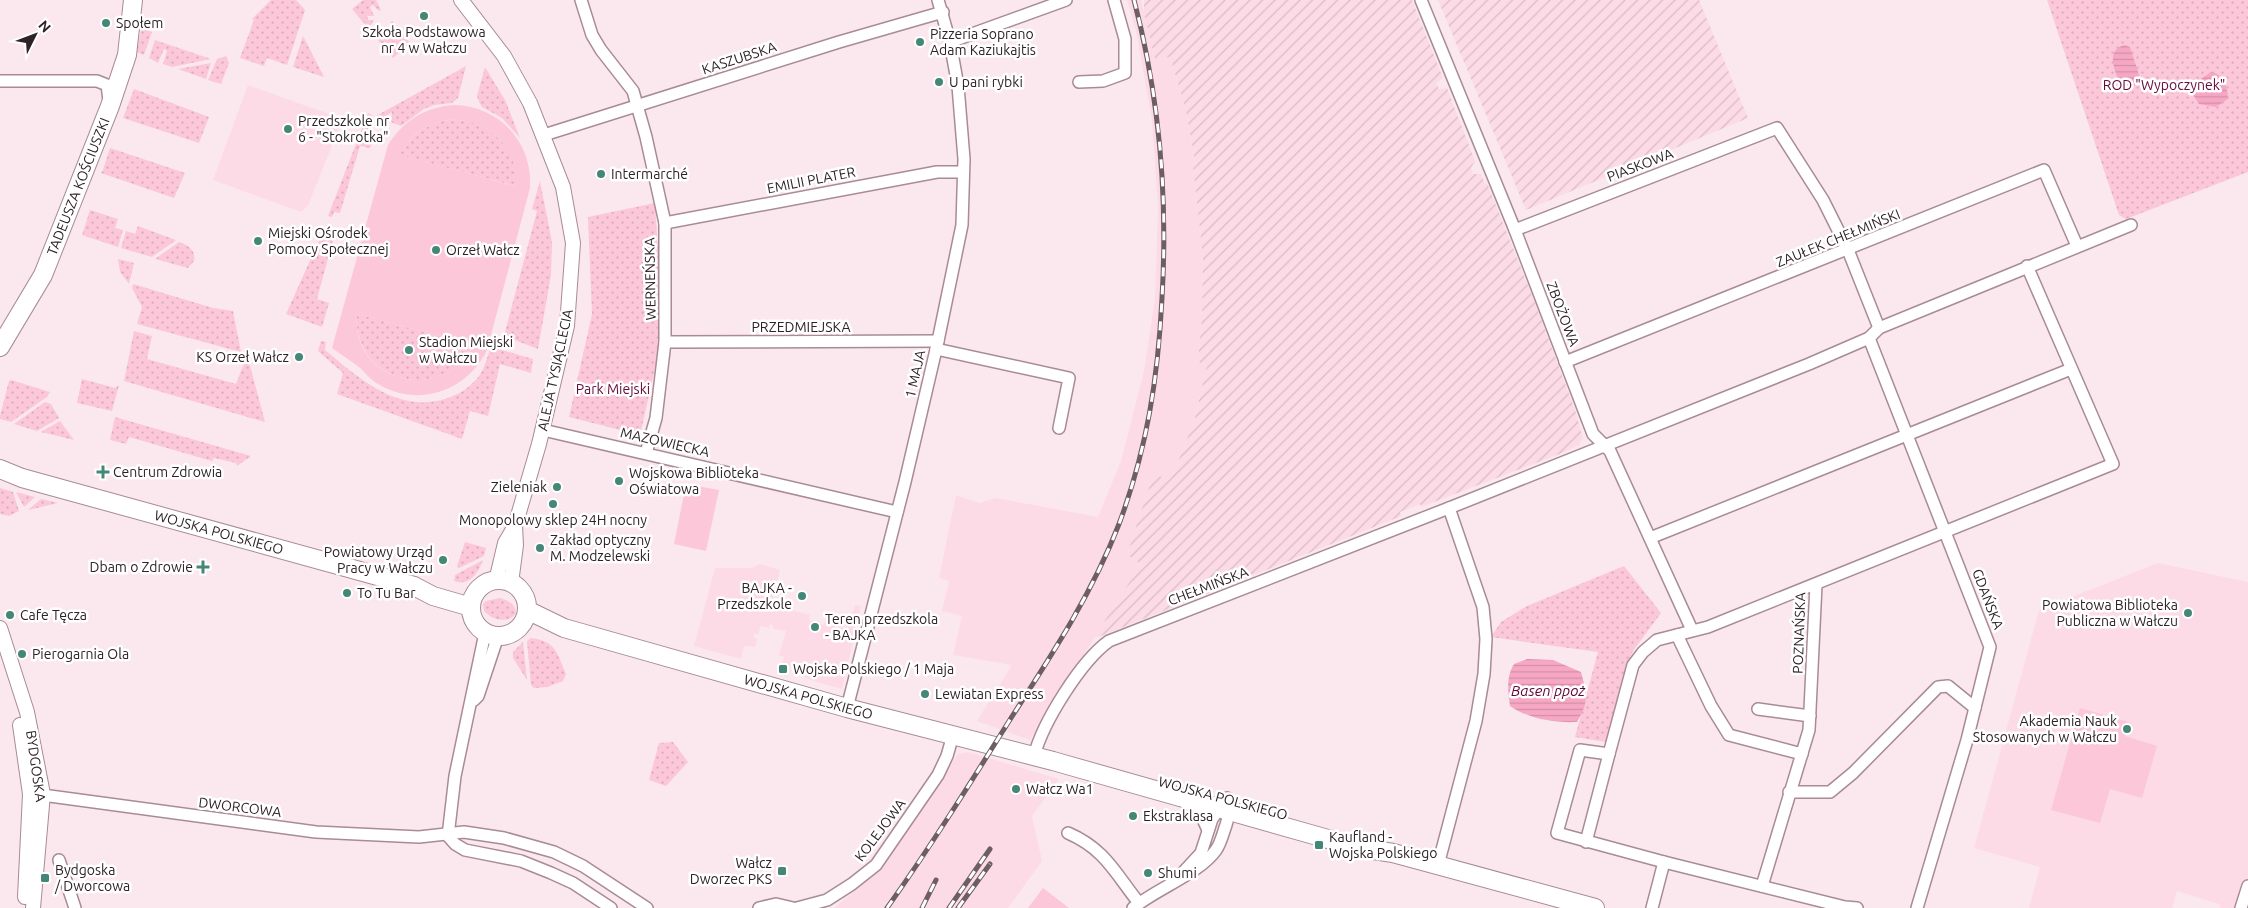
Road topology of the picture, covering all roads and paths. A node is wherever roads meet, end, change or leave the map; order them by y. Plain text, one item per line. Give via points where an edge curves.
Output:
1 (133, 0) edge
2 (461, 0) edge
3 (581, 0) edge
4 (938, 0) edge
5 (1066, 0) edge
6 (1114, 0) edge
7 (1421, 0) edge
8 (943, 12) junction
9 (130, 18) junction
10 (950, 42) junction
11 (0, 81) edge
12 (1079, 82) dead end
13 (107, 85) junction
14 (110, 106) junction
15 (638, 106) junction
16 (544, 135) junction
17 (963, 172) junction
18 (665, 223) junction
19 (2131, 225) dead end
20 (1514, 230) junction
21 (2077, 246) junction
22 (1848, 250) junction
23 (2027, 266) junction
24 (0, 327) edge
25 (1879, 328) junction
26 (1869, 338) junction
27 (665, 342) junction
28 (937, 345) junction
29 (0, 347) edge
30 (1565, 362) junction
31 (2071, 369) junction
32 (1058, 428) dead end
33 (543, 430) junction
34 (1906, 436) junction
35 (1603, 445) junction
36 (646, 453) junction
37 (0, 469) edge
38 (0, 476) edge
39 (22, 478) junction
40 (1449, 508) junction
41 (898, 512) junction
42 (1945, 533) junction
43 (1650, 538) junction
44 (503, 582) junction
45 (1816, 585) junction
46 (472, 601) junction
47 (524, 617) junction
48 (0, 628) edge
49 (1692, 630) junction
50 (1677, 634) junction
51 (492, 635) junction
52 (0, 654) edge
53 (847, 708) junction
54 (1975, 708) junction
55 (1758, 710) dead end
56 (1810, 716) junction
57 (953, 735) junction
58 (1609, 754) junction
59 (1802, 754) junction
60 (1034, 756) junction
61 (1053, 761) junction
62 (1790, 792) junction
63 (37, 794) junction
64 (1181, 798) junction
65 (1225, 806) junction
66 (1208, 830) junction
67 (1068, 833) dead end
68 (448, 836) junction
69 (1586, 842) junction
70 (59, 860) dead end
71 (1664, 862) junction
72 (583, 866) junction
73 (1438, 866) junction
74 (1177, 879) junction
75 (573, 884) junction
76 (1762, 886) junction
77 (2248, 886) edge
78 (1136, 906) edge
79 (24, 908) edge
80 (33, 908) edge
81 (76, 908) edge
82 (611, 908) edge
83 (647, 908) edge
84 (759, 908) edge
85 (795, 908) edge
86 (1595, 908) edge
87 (1652, 908) edge
88 (1857, 908) edge
89 (1917, 908) edge
90 (2241, 908) edge

1 - 9 main road, TADEUSZA KOŚCIUSZKI
2 - 16 street, ALEJA TYSIĄCLECIA via 513,70
3 - 15 street, WERNEŃSKA via 592,35 633,91
4 - 8 street
5 - 10 street
6 - 12 street via 1125,39 1125,72 1103,81
7 - 20 street, ZBOŻOWA
8 - 10 street, 1 MAJA
8 - 15 street, KASZUBSKA
9 - 13 main road, TADEUSZA KOŚCIUSZKI
9 - 14 main road, TADEUSZA KOŚCIUSZKI via 127,55
10 - 17 street, 1 MAJA via 963,134
11 - 13 street via 88,80
13 - 14 street
13 - 24 main road, TADEUSZA KOŚCIUSZKI via 33,276
14 - 29 main road, TADEUSZA KOŚCIUSZKI via 43,275
15 - 16 street, KASZUBSKA
15 - 18 street, WERNEŃSKA
16 - 33 street, ALEJA TYSIĄCLECIA via 563,187 573,244 567,326
17 - 18 street, EMILII PLATER via 937,172
17 - 28 street, 1 MAJA via 962,225
18 - 27 street, WERNEŃSKA
19 - 21 street
20 - 22 street, PIASKOWA via 1777,128 1823,200
20 - 30 street, ZBOŻOWA
21 - 22 street, ZAUŁEK CHEŁMIŃSKI via 2044,170
21 - 23 street
22 - 25 street
22 - 30 street, ZAUŁEK CHEŁMIŃSKI
23 - 25 street
23 - 31 street
25 - 26 street
26 - 34 street, GDAŃSKA
26 - 35 street
27 - 28 street, PRZEDMIEJSKA
27 - 36 street, WERNEŃSKA via 656,418
28 - 32 street, PRZEDMIEJSKA via 1069,378
28 - 41 street, 1 MAJA
30 - 35 street, ZBOŻOWA via 1593,434
31 - 34 street
31 - 42 street via 2113,464
33 - 36 street, MAZOWIECKA
33 - 44 street, ALEJA TYSIĄCLECIA via 515,526 516,546
34 - 42 street, GDAŃSKA
34 - 43 street
35 - 40 street, CHEŁMIŃSKA
35 - 43 street, ZBOŻOWA via 1610,451
36 - 41 street, MAZOWIECKA
37 - 39 main road, WOJSKA POLSKIEGO
38 - 39 main road, WOJSKA POLSKIEGO
39 - 46 main road, WOJSKA POLSKIEGO via 414,586 433,596
40 - 60 street, CHEŁMIŃSKA via 1109,641 1084,664 1042,734
40 - 73 street via 1483,607 1485,648 1476,721
41 - 53 street, 1 MAJA
42 - 45 street
42 - 54 street, GDAŃSKA via 1990,647
43 - 49 street, ZBOŻOWA
44 - 46 main road via 487,583
44 - 47 main road via 520,590 525,599
45 - 49 street, POZNAŃSKA via 1708,628
45 - 56 street, POZNAŃSKA
46 - 51 main road via 472,617 477,626
47 - 51 main road via 516,631
47 - 53 main road, WOJSKA POLSKIEGO
48 - 63 street, BYDGOSKA via 27,712
49 - 50 street, POZNAŃSKA
50 - 58 street, POZNAŃSKA via 1656,640 1633,665
50 - 59 street via 1711,706 1730,735
51 - 68 street via 471,694
52 - 63 street, BYDGOSKA
53 - 57 main road, WOJSKA POLSKIEGO
54 - 62 street via 1948,686 1938,686 1853,773 1830,792
54 - 89 street, GDAŃSKA
55 - 56 street
56 - 59 street, POZNAŃSKA
57 - 60 main road, WOJSKA POLSKIEGO
57 - 85 street, KOLEJOWA via 938,774 876,865 826,900
58 - 69 street, POZNAŃSKA
58 - 69 street via 1580,750 1558,833
59 - 62 street, POZNAŃSKA
60 - 61 main road, WOJSKA POLSKIEGO
61 - 64 main road, WOJSKA POLSKIEGO
61 - 65 main road, WOJSKA POLSKIEGO via 1146,777
62 - 76 street, POZNAŃSKA
63 - 68 street, DWORCOWA via 316,832
63 - 79 street, BYDGOSKA
63 - 80 street, BYDGOSKA
64 - 65 main road, WOJSKA POLSKIEGO
64 - 66 street via 1200,813
65 - 66 street
65 - 73 main road, WOJSKA POLSKIEGO via 1331,828 1369,841 1388,852
65 - 74 street via 1217,848 1196,869
66 - 74 street via 1201,852
67 - 78 street via 1088,842 1104,856
68 - 72 street, DWORCOWA via 464,832 504,838 554,852
68 - 75 street via 465,850 520,861
69 - 71 street
70 - 81 street
71 - 76 street
71 - 87 street
72 - 75 street
72 - 83 street, DWORCOWA
73 - 86 main road, WOJSKA POLSKIEGO
74 - 78 street
75 - 82 street
76 - 88 street
77 - 90 street
84 - 85 street via 776,904

